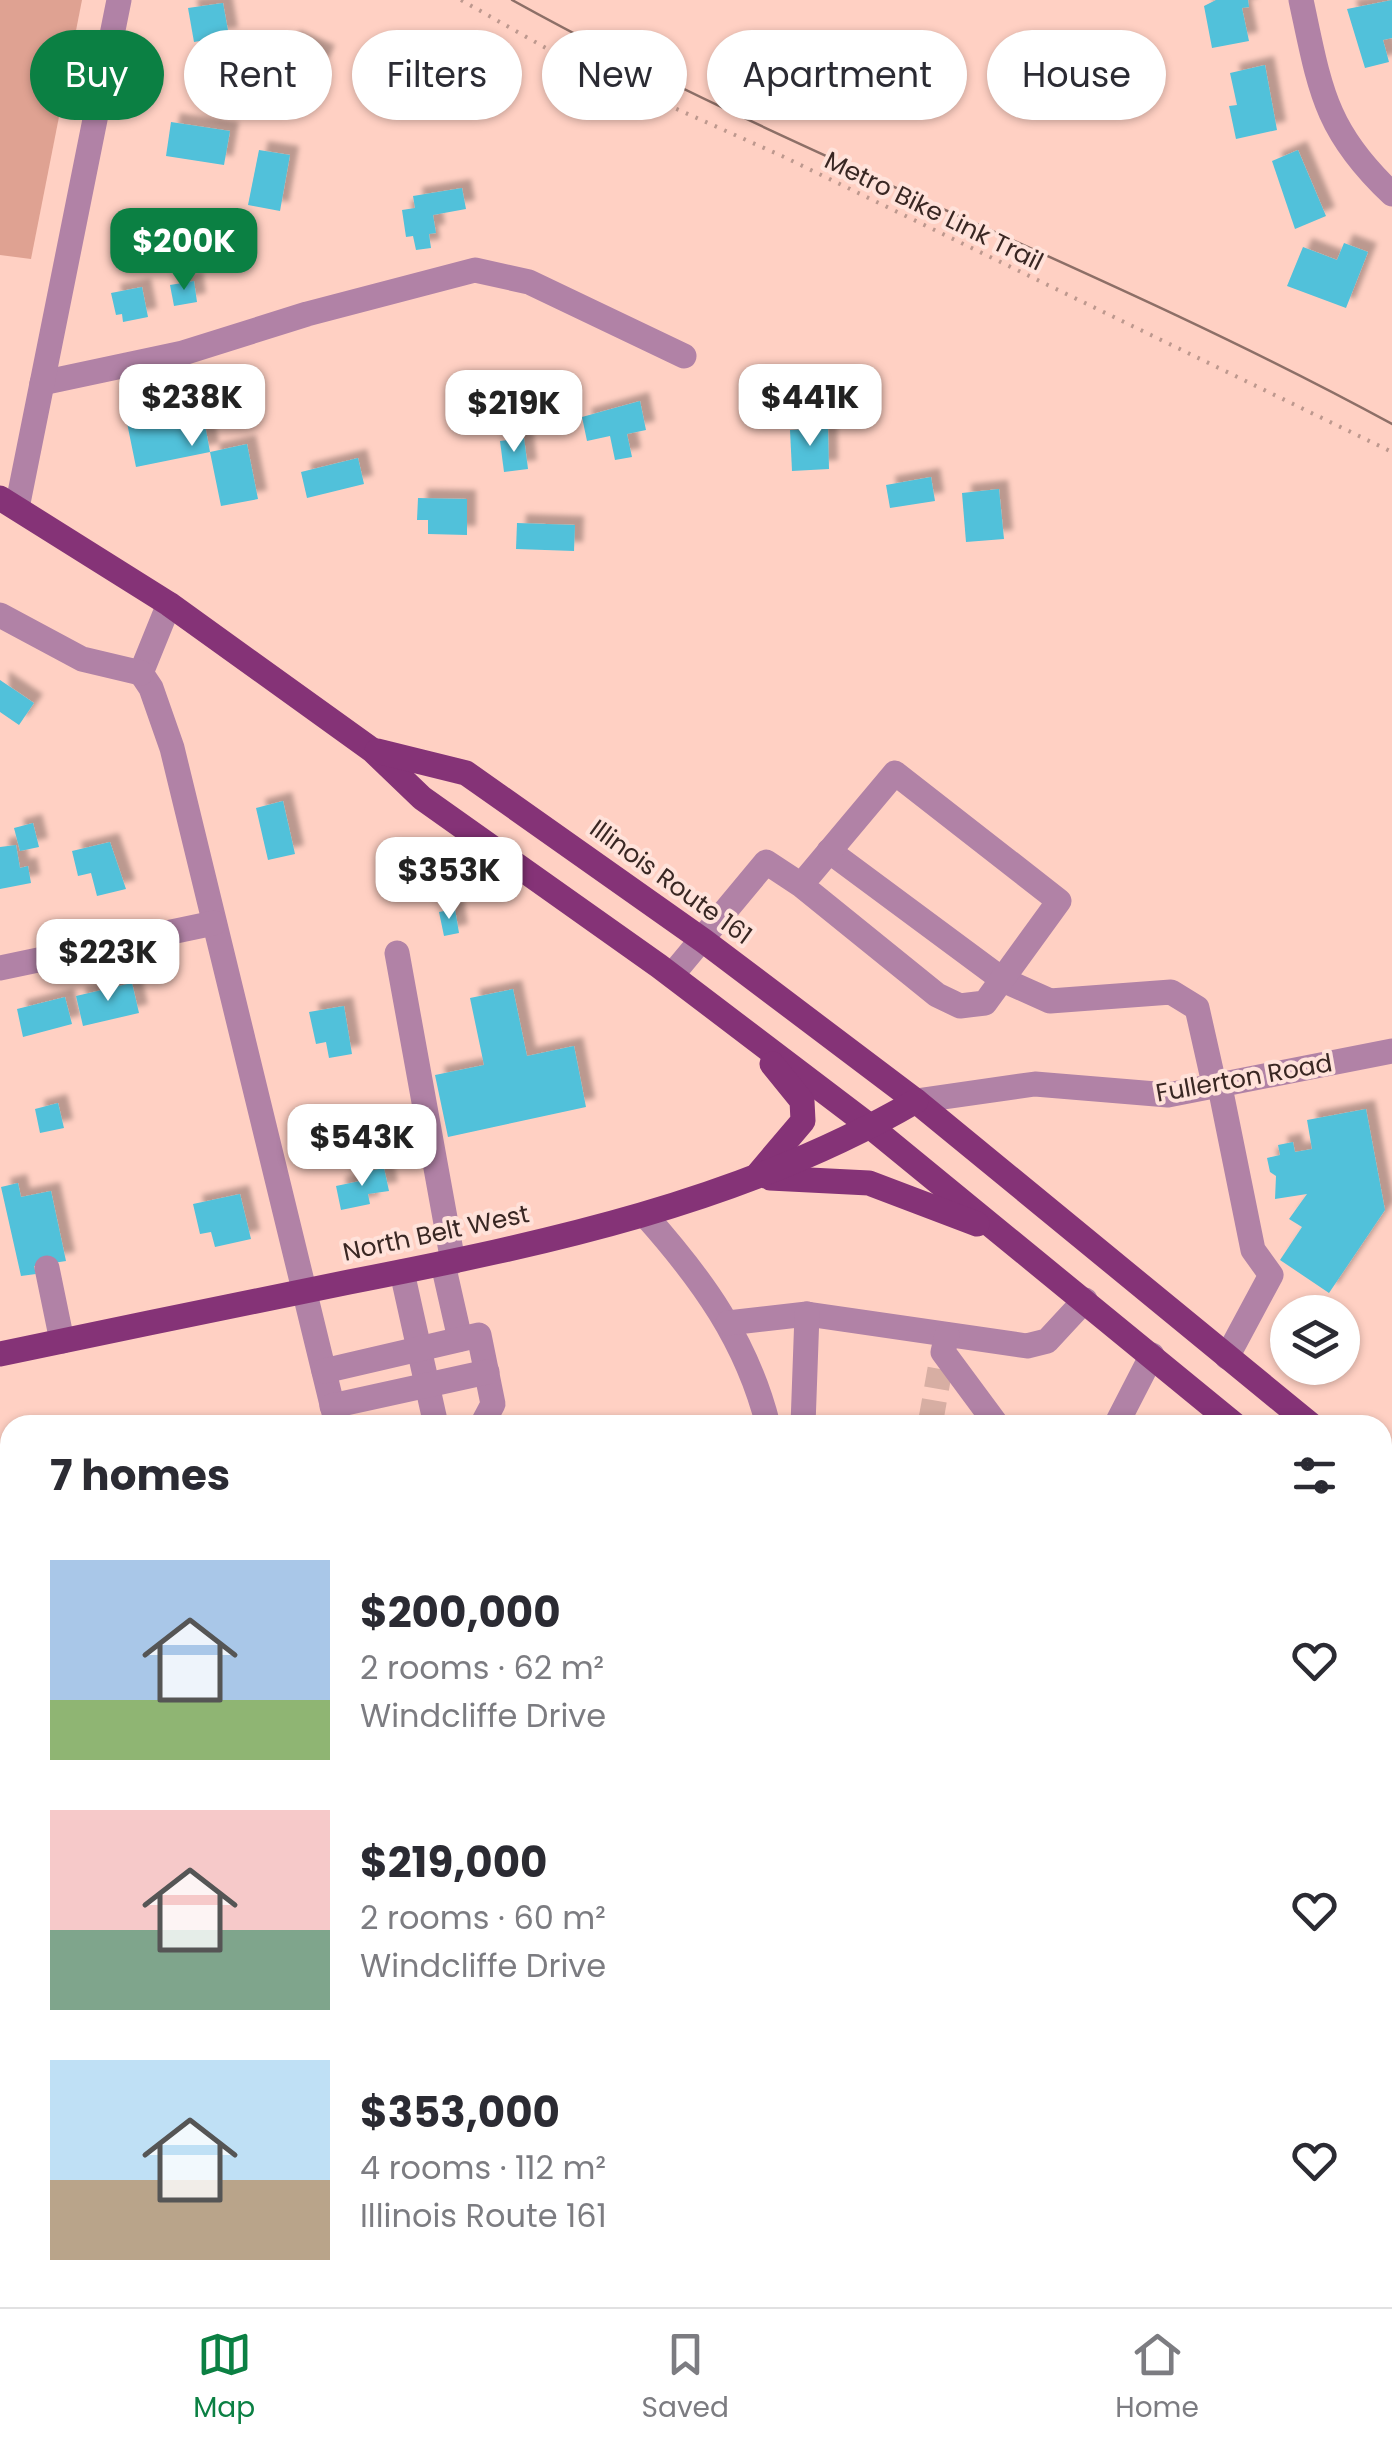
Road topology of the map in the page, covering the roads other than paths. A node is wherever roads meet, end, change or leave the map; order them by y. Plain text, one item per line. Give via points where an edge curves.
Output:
1 (119, 0) edge
2 (1301, 0) edge
3 (1392, 194) edge
4 (684, 356) dead end
5 (42, 383) junction
6 (8, 503) edge
7 (169, 604) junction
8 (0, 615) edge
9 (140, 674) junction
10 (372, 750) junction
11 (829, 851) junction
12 (800, 885) junction
13 (214, 923) junction
14 (704, 942) junction
15 (397, 953) dead end
16 (0, 968) edge
17 (672, 975) junction
18 (1003, 980) junction
19 (747, 1032) junction
20 (1392, 1051) edge
21 (1218, 1088) junction
22 (916, 1101) junction
23 (871, 1127) junction
24 (755, 1178) junction
25 (645, 1215) junction
26 (1006, 1236) junction
27 (448, 1262) junction
28 (47, 1268) dead end
29 (402, 1272) junction
30 (305, 1291) junction
31 (1086, 1300) junction
32 (807, 1314) junction
33 (728, 1323) junction
34 (62, 1340) junction
35 (460, 1340) junction
36 (418, 1348) junction
37 (943, 1352) junction
38 (0, 1354) edge
39 (1152, 1355) junction
40 (1227, 1357) junction
41 (324, 1371) junction
42 (486, 1372) junction
43 (426, 1384) junction
44 (334, 1415) edge
45 (337, 1415) edge
46 (434, 1415) edge
47 (485, 1415) edge
48 (766, 1415) edge
49 (803, 1415) edge
50 (990, 1415) edge
51 (1121, 1415) edge
52 (1217, 1415) edge
53 (1299, 1415) edge

1 - 5 street
2 - 3 street via 1327,110 1342,140
4 - 5 street via 529,282 475,270 184,354
5 - 6 street
6 - 7 main road, Illinois Route 161
7 - 9 street
7 - 10 main road, Illinois Route 161
8 - 9 street via 82,659
9 - 13 street via 172,748
10 - 14 main road, Illinois Route 161 via 466,774
10 - 17 main road, Illinois Route 161 via 422,798
11 - 12 street
11 - 18 street
11 - 18 street via 895,773 1059,902
12 - 14 street via 766,862
12 - 18 street via 937,995 960,1006 985,1004
13 - 16 street
13 - 30 street
14 - 17 street
14 - 22 main road, Illinois Route 161
15 - 27 street
17 - 19 main road, Illinois Route 161
18 - 21 street via 1050,1001 1171,992 1197,1008
19 - 23 main road, Illinois Route 161
19 - 24 main road via 802,1102 795,1134
20 - 21 street, Fullerton Road
21 - 22 street, Fullerton Road via 1130,1095 1034,1084
21 - 40 street via 1253,1250 1271,1275
22 - 23 main road, North Belt West
22 - 40 main road
23 - 24 main road, North Belt West
23 - 26 main road
24 - 25 main road, North Belt West
24 - 26 main road via 869,1183
25 - 27 main road, North Belt West
25 - 33 street via 702,1280
26 - 31 main road
27 - 29 main road, North Belt West
27 - 35 street
28 - 34 street
29 - 30 main road, North Belt West
29 - 36 street
30 - 34 main road, North Belt West
30 - 41 street
31 - 37 street via 1047,1341
31 - 39 main road
32 - 33 street
32 - 37 street
32 - 49 street
33 - 48 street via 756,1376
34 - 38 main road, North Belt West
35 - 36 street
35 - 42 street via 479,1335
36 - 41 street
36 - 43 street
37 - 50 street
39 - 51 street
39 - 52 main road
40 - 53 main road
41 - 44 street
42 - 43 street
42 - 47 street via 493,1404
43 - 45 street
43 - 46 street

